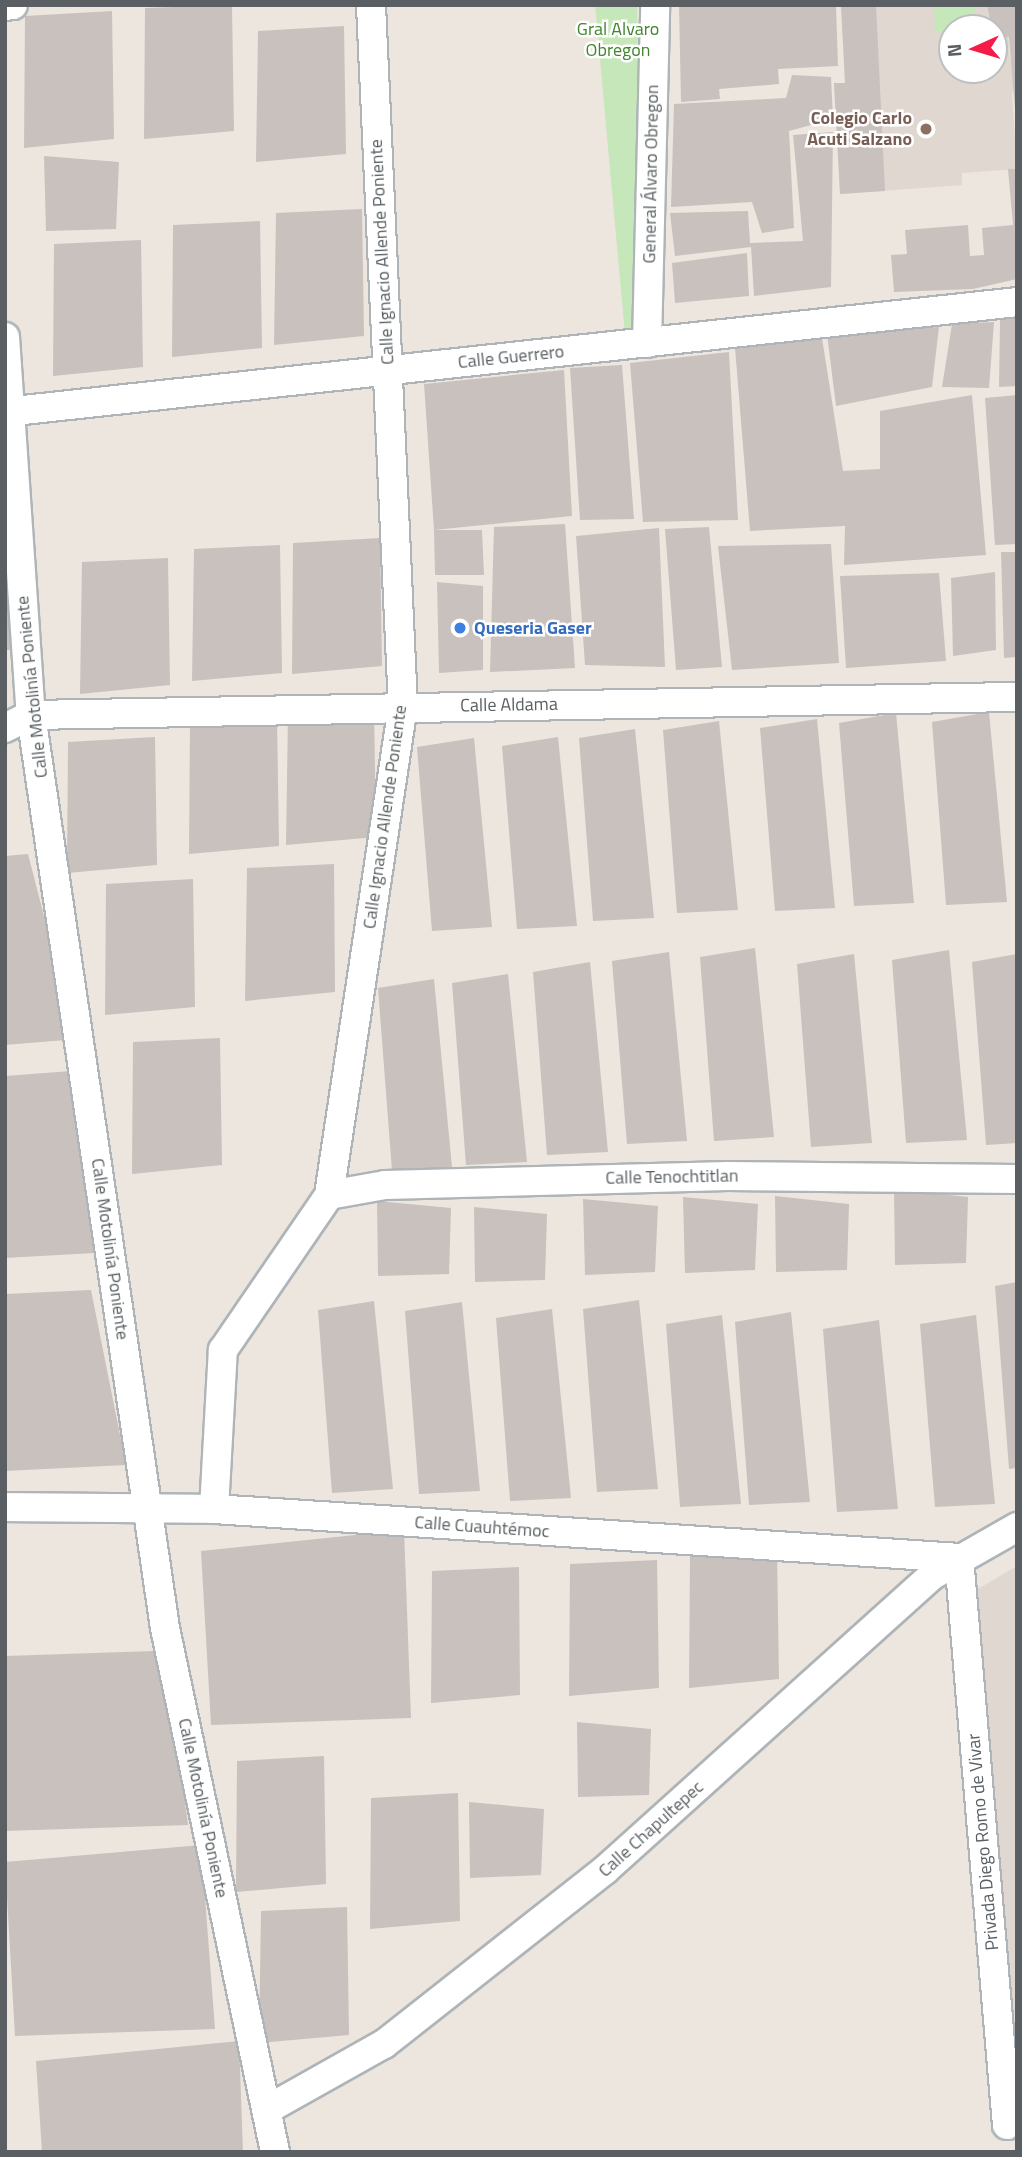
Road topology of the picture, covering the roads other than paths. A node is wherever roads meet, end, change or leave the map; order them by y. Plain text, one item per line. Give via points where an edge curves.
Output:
1 (12, 5) edge
2 (371, 5) edge
3 (655, 5) edge
4 (5, 6) edge
5 (1017, 302) edge
6 (5, 337) edge
7 (647, 343) junction
8 (387, 370) junction
9 (8, 411) edge
10 (1017, 697) edge
11 (403, 707) junction
12 (31, 715) junction
13 (5, 728) edge
14 (1017, 1179) edge
15 (329, 1195) junction
16 (5, 1507) edge
17 (214, 1509) junction
18 (148, 1512) junction
19 (1017, 1527) edge
20 (959, 1558) junction
21 (268, 2109) junction
22 (1007, 2125) dead end
23 (275, 2152) edge

1 - 4 street
2 - 8 street, Calle Ignacio Allende Poniente
3 - 7 street, General Álvaro Obregon
5 - 7 street, Calle Guerrero
6 - 9 street, Calle Motolinía Poniente
7 - 8 street, Calle Guerrero
8 - 9 street, Calle Guerrero
8 - 11 street, Calle Ignacio Allende Poniente
9 - 12 street, Calle Motolinía Poniente
10 - 11 street, Calle Aldama
11 - 12 street, Calle Aldama
11 - 15 street, Calle Ignacio Allende Poniente
12 - 13 street, Calle Aldama
12 - 18 street, Calle Motolinía Poniente
14 - 15 street, Calle Tenochtitlan via 728,1175 385,1185
15 - 17 street, Calle Ignacio Allende Poniente via 223,1350
16 - 18 street, Calle Cuauhtémoc
17 - 18 street, Calle Cuauhtémoc
17 - 20 street, Calle Cuauhtémoc
18 - 21 street, Calle Motolinía Poniente via 165,1628
19 - 20 street, Calle Chapultepec
20 - 21 street, Calle Chapultepec via 933,1574 605,1870 384,2044
20 - 22 street, Privada Diego Romo de Vivar
21 - 23 street, Calle Motolinía Poniente

